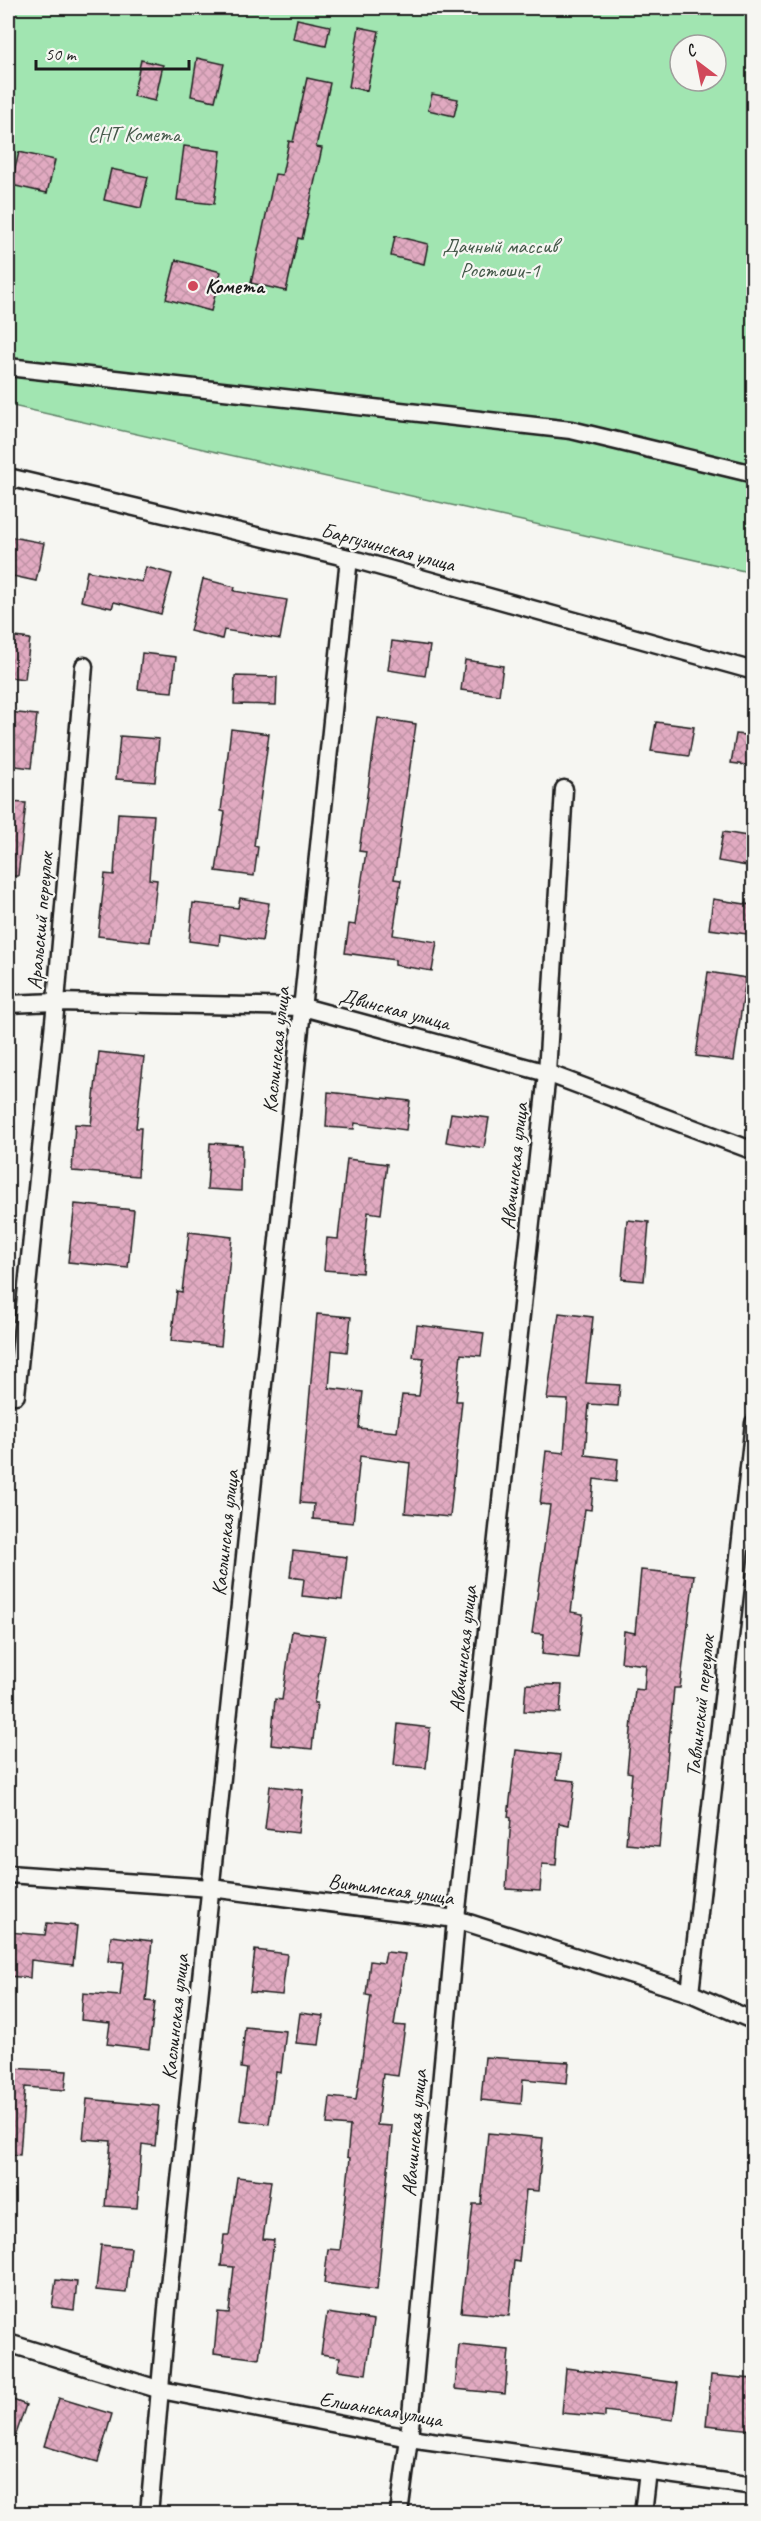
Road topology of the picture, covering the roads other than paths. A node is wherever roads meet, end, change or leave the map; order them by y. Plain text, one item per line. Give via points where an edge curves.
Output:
1 (8, 367) edge
2 (753, 474) edge
3 (8, 477) edge
4 (349, 558) junction
5 (84, 666) dead end
6 (753, 671) edge
7 (564, 789) dead end
8 (56, 1002) junction
9 (8, 1004) edge
10 (303, 1007) junction
11 (547, 1073) junction
12 (753, 1151) edge
13 (16, 1395) dead end
14 (753, 1423) edge
15 (8, 1874) edge
16 (211, 1888) junction
17 (456, 1919) junction
18 (690, 1993) junction
19 (753, 2021) edge
20 (8, 2343) edge
21 (161, 2390) junction
22 (410, 2438) junction
23 (648, 2471) junction
24 (753, 2486) edge
25 (149, 2514) edge
26 (399, 2514) edge
27 (644, 2514) edge

1 - 2 street via 571,430
3 - 4 street, Баргузинская улица
4 - 6 street, Баргузинская улица
4 - 10 street, Каслинская улица
5 - 8 street, Аральский переулок
7 - 11 street, Авачинская улица
8 - 9 street, Двинская улица
8 - 10 street, Двинская улица
8 - 13 street, Аральский переулок
10 - 11 street, Двинская улица
10 - 16 street, Каслинская улица
11 - 12 street, Двинская улица
11 - 17 street, Авачинская улица
14 - 18 street, Тавлинский переулок
15 - 16 street, Витимская улица
16 - 17 street, Витимская улица
16 - 21 street, Каслинская улица
17 - 18 street, Витимская улица
17 - 22 street, Авачинская улица
18 - 19 street, Витимская улица
20 - 21 street, Елшанская улица
21 - 22 street, Елшанская улица
21 - 25 street, Каслинская улица
22 - 23 street, Елшанская улица
22 - 26 street, Авачинская улица
23 - 24 street, Елшанская улица
23 - 27 street

